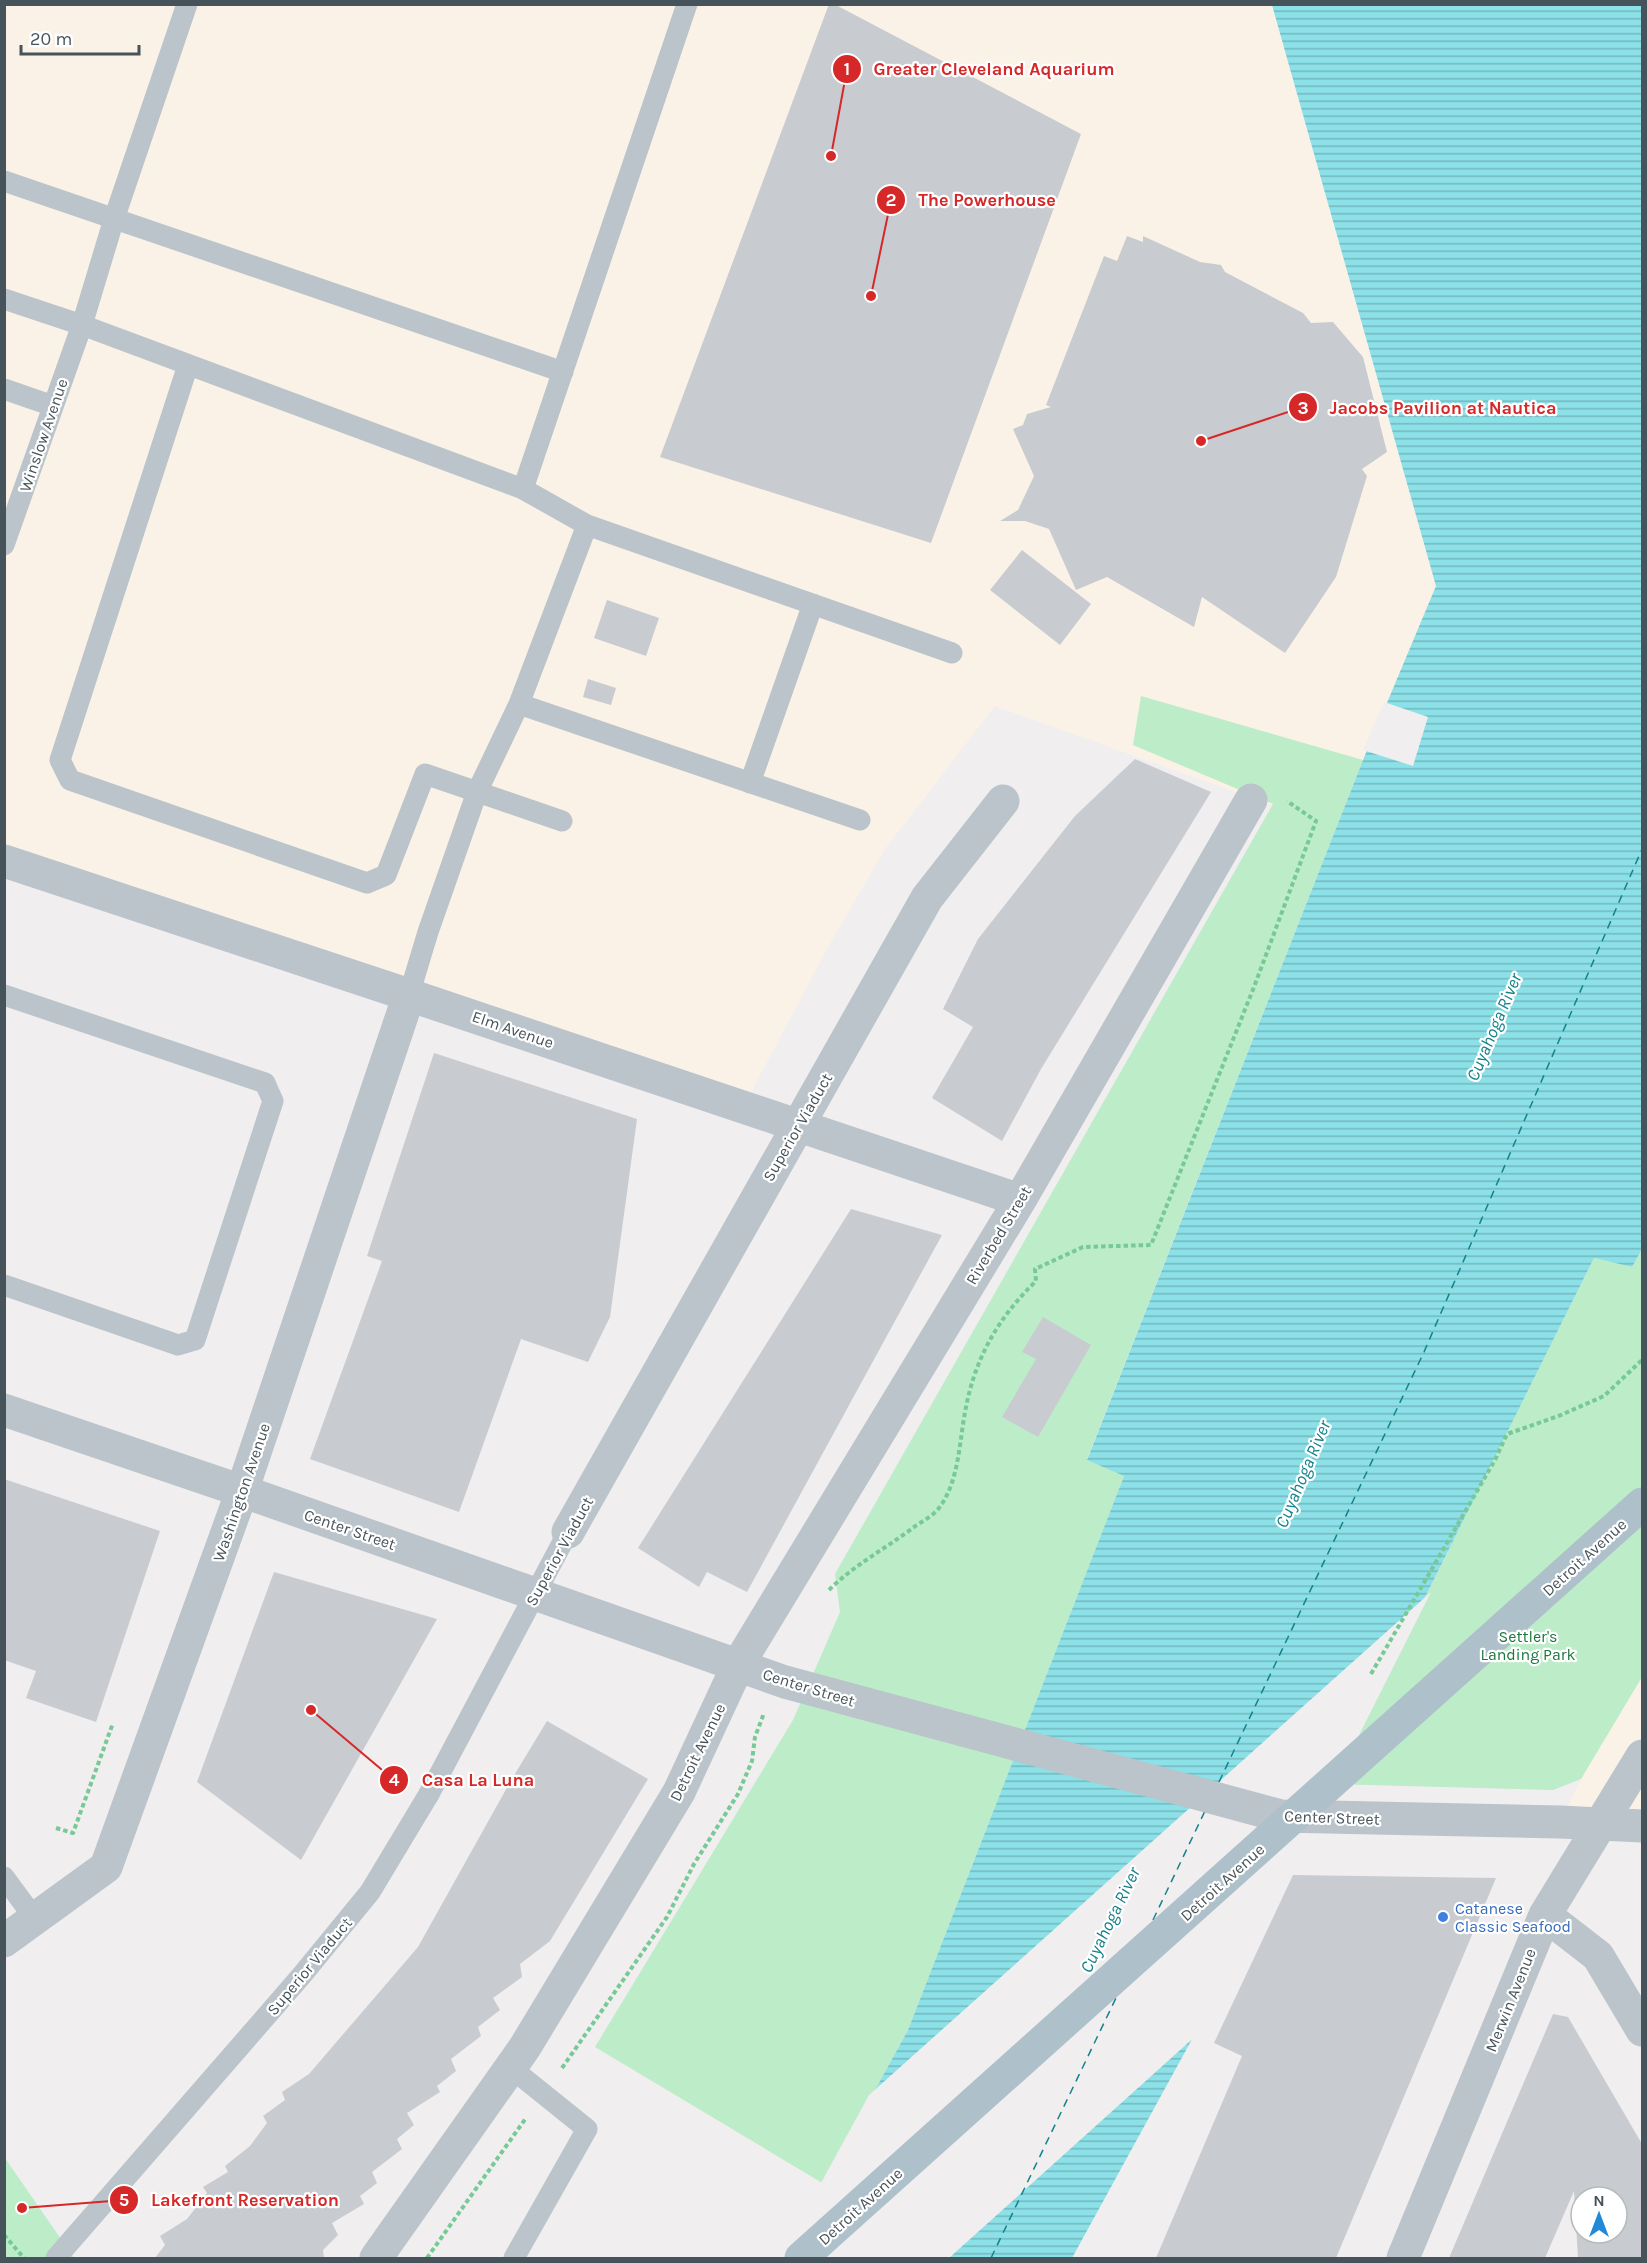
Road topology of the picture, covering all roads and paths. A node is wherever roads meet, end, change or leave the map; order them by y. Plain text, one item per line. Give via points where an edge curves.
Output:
1 (187, 4) edge
2 (687, 4) edge
3 (4, 181) edge
4 (114, 219) junction
5 (4, 299) edge
6 (82, 325) junction
7 (188, 365) junction
8 (563, 372) junction
9 (4, 389) edge
10 (53, 406) junction
11 (523, 489) junction
12 (13, 496) edge
13 (587, 525) junction
14 (4, 545) edge
15 (813, 604) junction
16 (952, 653) dead end
17 (519, 704) junction
18 (750, 783) junction
19 (477, 792) junction
20 (1251, 800) joint
21 (1003, 801) dead end
22 (860, 820) dead end
23 (562, 821) dead end
24 (4, 861) edge
25 (409, 995) junction
26 (4, 996) edge
27 (1020, 1200) junction
28 (4, 1285) edge
29 (1642, 1360) edge
30 (4, 1410) edge
31 (242, 1491) junction
32 (1642, 1504) edge
33 (568, 1532) joint
34 (828, 1591) dead end
35 (738, 1665) junction
36 (1371, 1674) dead end
37 (766, 1710) dead end
38 (113, 1723) dead end
39 (1642, 1756) edge
40 (1600, 1826) junction
41 (1642, 1826) edge
42 (56, 1828) dead end
43 (4, 1877) edge
44 (1545, 1915) junction
45 (35, 1919) junction
46 (4, 1941) edge
47 (1642, 2030) edge
48 (511, 2068) junction
49 (544, 2094) junction
50 (4, 2235) edge
51 (24, 2259) edge
52 (56, 2259) edge
53 (376, 2259) edge
54 (427, 2259) edge
55 (514, 2259) edge
56 (801, 2259) edge
57 (1403, 2259) edge

1 - 4 lane, Winslow Avenue
2 - 8 lane
3 - 4 lane
4 - 6 lane, Winslow Avenue
4 - 8 lane
5 - 6 lane
6 - 7 lane
6 - 10 lane, Winslow Avenue
7 - 11 lane
7 - 19 lane via 60,760 70,780 367,883 386,875 425,774
8 - 11 lane
9 - 10 lane
10 - 12 lane, Winslow Avenue
11 - 13 lane
12 - 14 lane, Winslow Avenue
13 - 15 lane
13 - 17 lane
15 - 16 lane
15 - 18 lane
17 - 18 lane
17 - 19 lane
18 - 22 lane
19 - 23 lane
19 - 25 lane
20 - 27 street, Riverbed Street
20 - 34 path via 1284,800 1316,821 1151,1245 1083,1246 1035,1269 1036,1281 1015,1301 985,1346 966,1404 953,1480 938,1509 845,1574
21 - 33 street, Superior Viaduct, bridge via 927,898
24 - 25 street, Elm Avenue
25 - 27 street, Elm Avenue
25 - 31 street, Washington Avenue
26 - 28 lane via 265,1083 273,1101 195,1340 178,1345
27 - 35 street, Riverbed Street
29 - 36 path via 1604,1396 1507,1434
30 - 31 street, Center Street
31 - 35 street, Center Street
31 - 45 street, Washington Avenue via 106,1868
32 - 56 main road, Detroit Avenue, bridge
33 - 52 lane, Superior Viaduct, bridge via 429,1794 370,1892
35 - 40 street, Center Street via 785,1682 1281,1816
35 - 48 street, Detroit Avenue via 679,1792
37 - 49 path via 738,1794 694,1864 667,1917
38 - 42 path via 73,1833
39 - 40 street, Merwin Avenue
40 - 41 street, Center Street
40 - 44 street, Merwin Avenue
43 - 45 lane
44 - 47 street via 1598,1956
44 - 57 street, Merwin Avenue
45 - 46 street, Washington Avenue
48 - 49 lane
48 - 53 street, Detroit Avenue
49 - 54 path
49 - 55 lane via 587,2128
50 - 51 path

